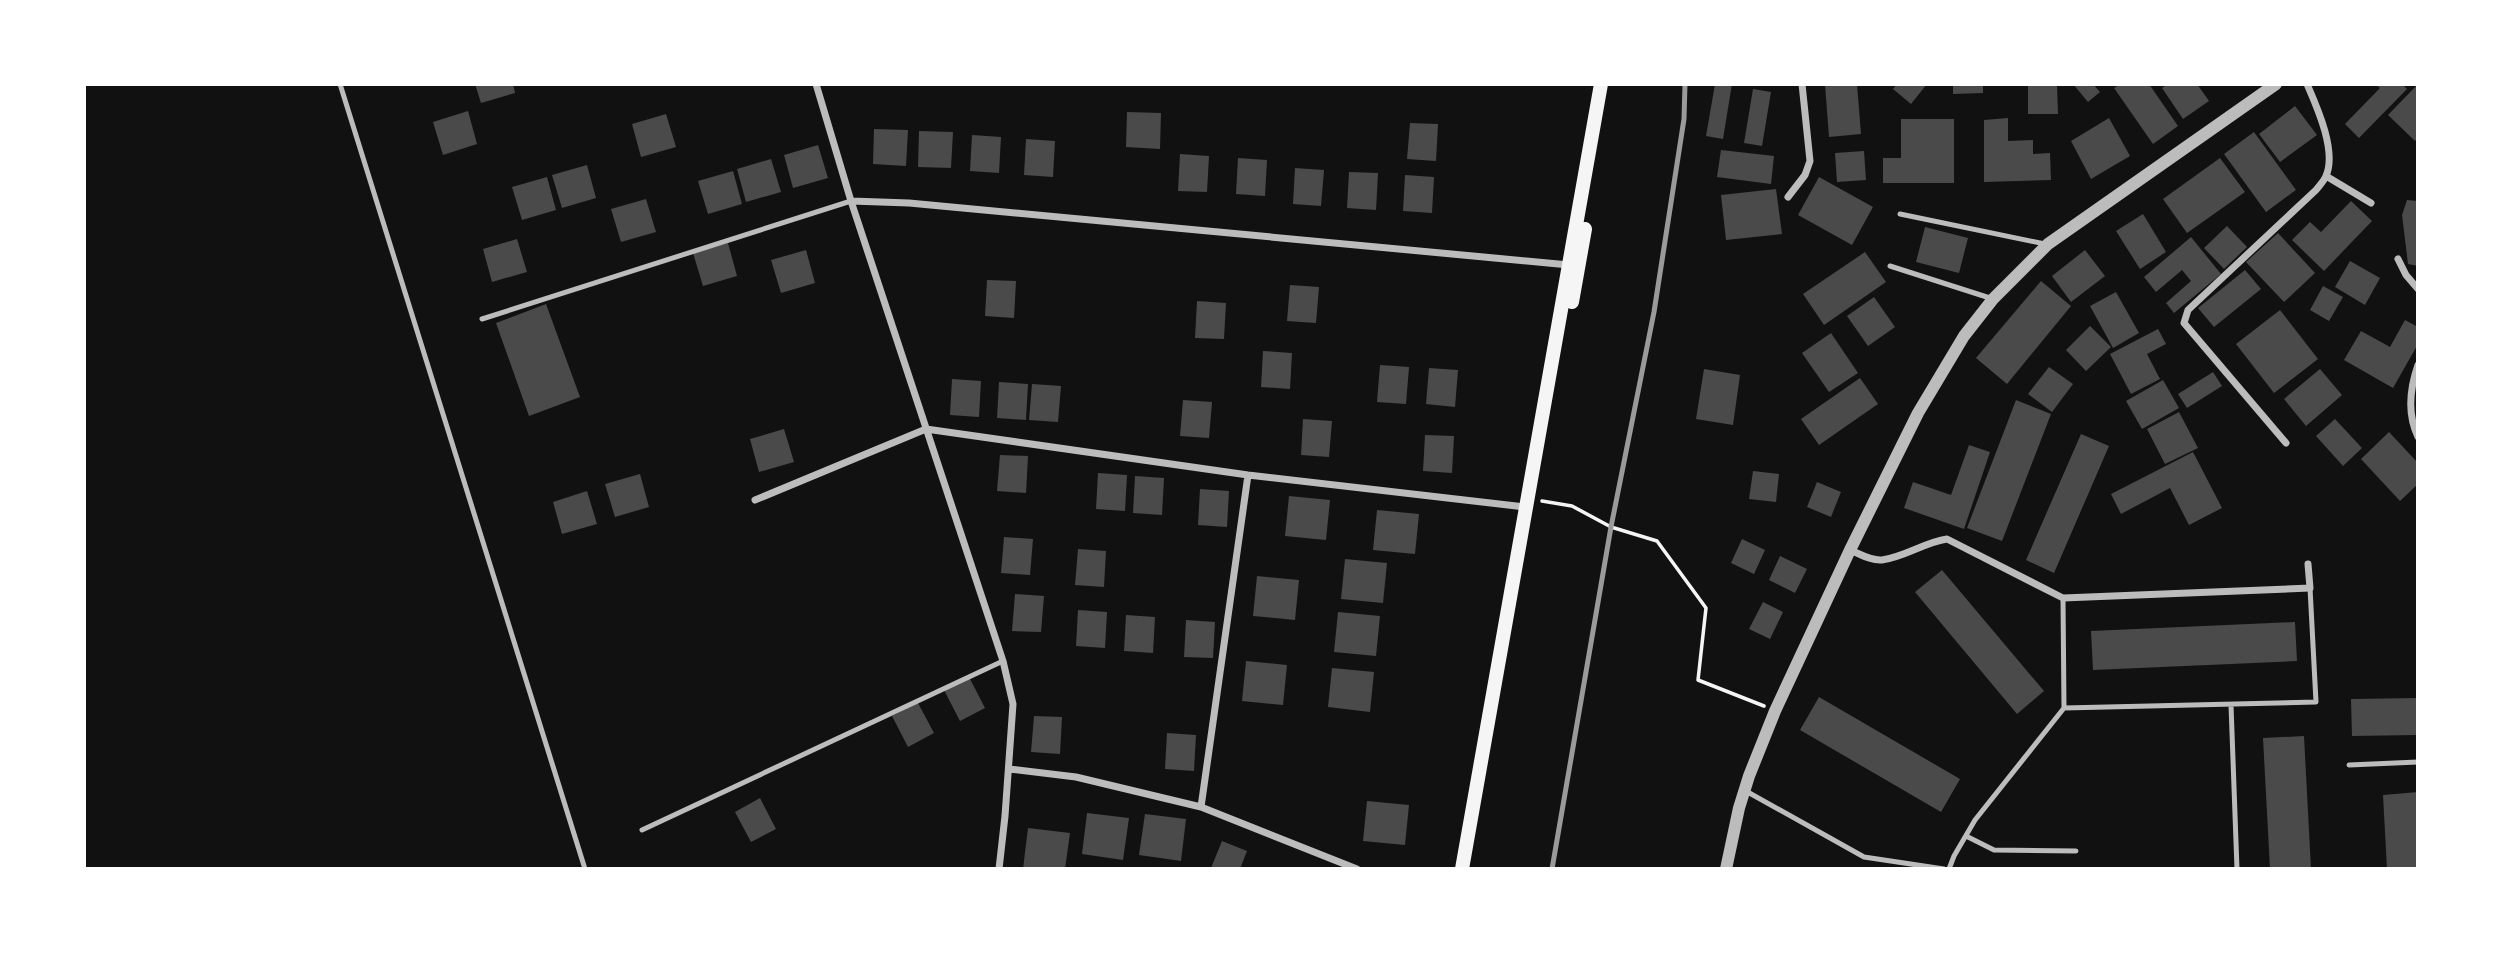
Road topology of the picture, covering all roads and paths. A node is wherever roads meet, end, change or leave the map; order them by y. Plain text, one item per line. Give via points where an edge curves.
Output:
1 (340, 84) edge
2 (816, 84) edge
3 (1601, 84) edge
4 (1610, 84) edge
5 (1802, 84) edge
6 (2276, 84) edge
7 (2307, 84) edge
8 (2326, 176) junction
9 (1788, 197) dead end
10 (851, 201) junction
11 (2371, 203) dead end
12 (1900, 214) dead end
13 (2048, 244) junction
14 (2398, 259) dead end
15 (1569, 265) junction
16 (1890, 266) dead end
17 (2418, 289) edge
18 (1993, 299) junction
19 (482, 319) dead end
20 (2418, 365) edge
21 (926, 429) junction
22 (2418, 437) edge
23 (2286, 443) dead end
24 (1248, 475) junction
25 (754, 500) dead end
26 (1531, 504) junction
27 (1850, 550) junction
28 (2308, 564) dead end
29 (2310, 588) junction
30 (2063, 598) junction
31 (1003, 661) junction
32 (2231, 705) junction
33 (2064, 708) junction
34 (1775, 711) junction
35 (2418, 762) edge
36 (2349, 765) dead end
37 (1009, 769) junction
38 (1744, 790) junction
39 (1201, 807) junction
40 (642, 830) dead end
41 (1966, 836) junction
42 (2076, 850) dead end
43 (585, 869) edge
44 (999, 869) edge
45 (1357, 869) edge
46 (1462, 869) edge
47 (1471, 869) edge
48 (1726, 869) edge
49 (1944, 869) edge
50 (1949, 869) edge
51 (2237, 869) edge

1 - 43 lane
2 - 10 street
3 - 15 main road
4 - 26 main road
5 - 9 street via 1810,161
6 - 13 street
7 - 8 street via 2321,116 2329,158
8 - 11 street
8 - 23 street via 2188,310 2184,323
10 - 15 street
10 - 19 lane
10 - 21 street
12 - 13 lane
13 - 18 street
14 - 17 street
15 - 26 main road
16 - 18 lane
18 - 27 street via 1918,412
20 - 22 street via 2411,386
21 - 24 street
21 - 25 street
21 - 31 street
24 - 26 street
24 - 39 street
26 - 34 path via 1572,506 1611,527 1657,541 1706,608 1698,680
26 - 46 main road
26 - 47 main road
27 - 30 street via 1881,560 1947,539
27 - 34 street
28 - 29 street
29 - 30 street
29 - 32 lane via 2316,702
30 - 33 lane
31 - 37 street via 1013,704
31 - 40 lane
32 - 33 lane
32 - 51 lane
33 - 41 lane
34 - 38 street
35 - 36 lane
37 - 39 street via 1076,777
37 - 44 street
38 - 48 street
38 - 49 lane via 1864,857
39 - 45 street
41 - 42 lane via 1994,850
41 - 50 lane

